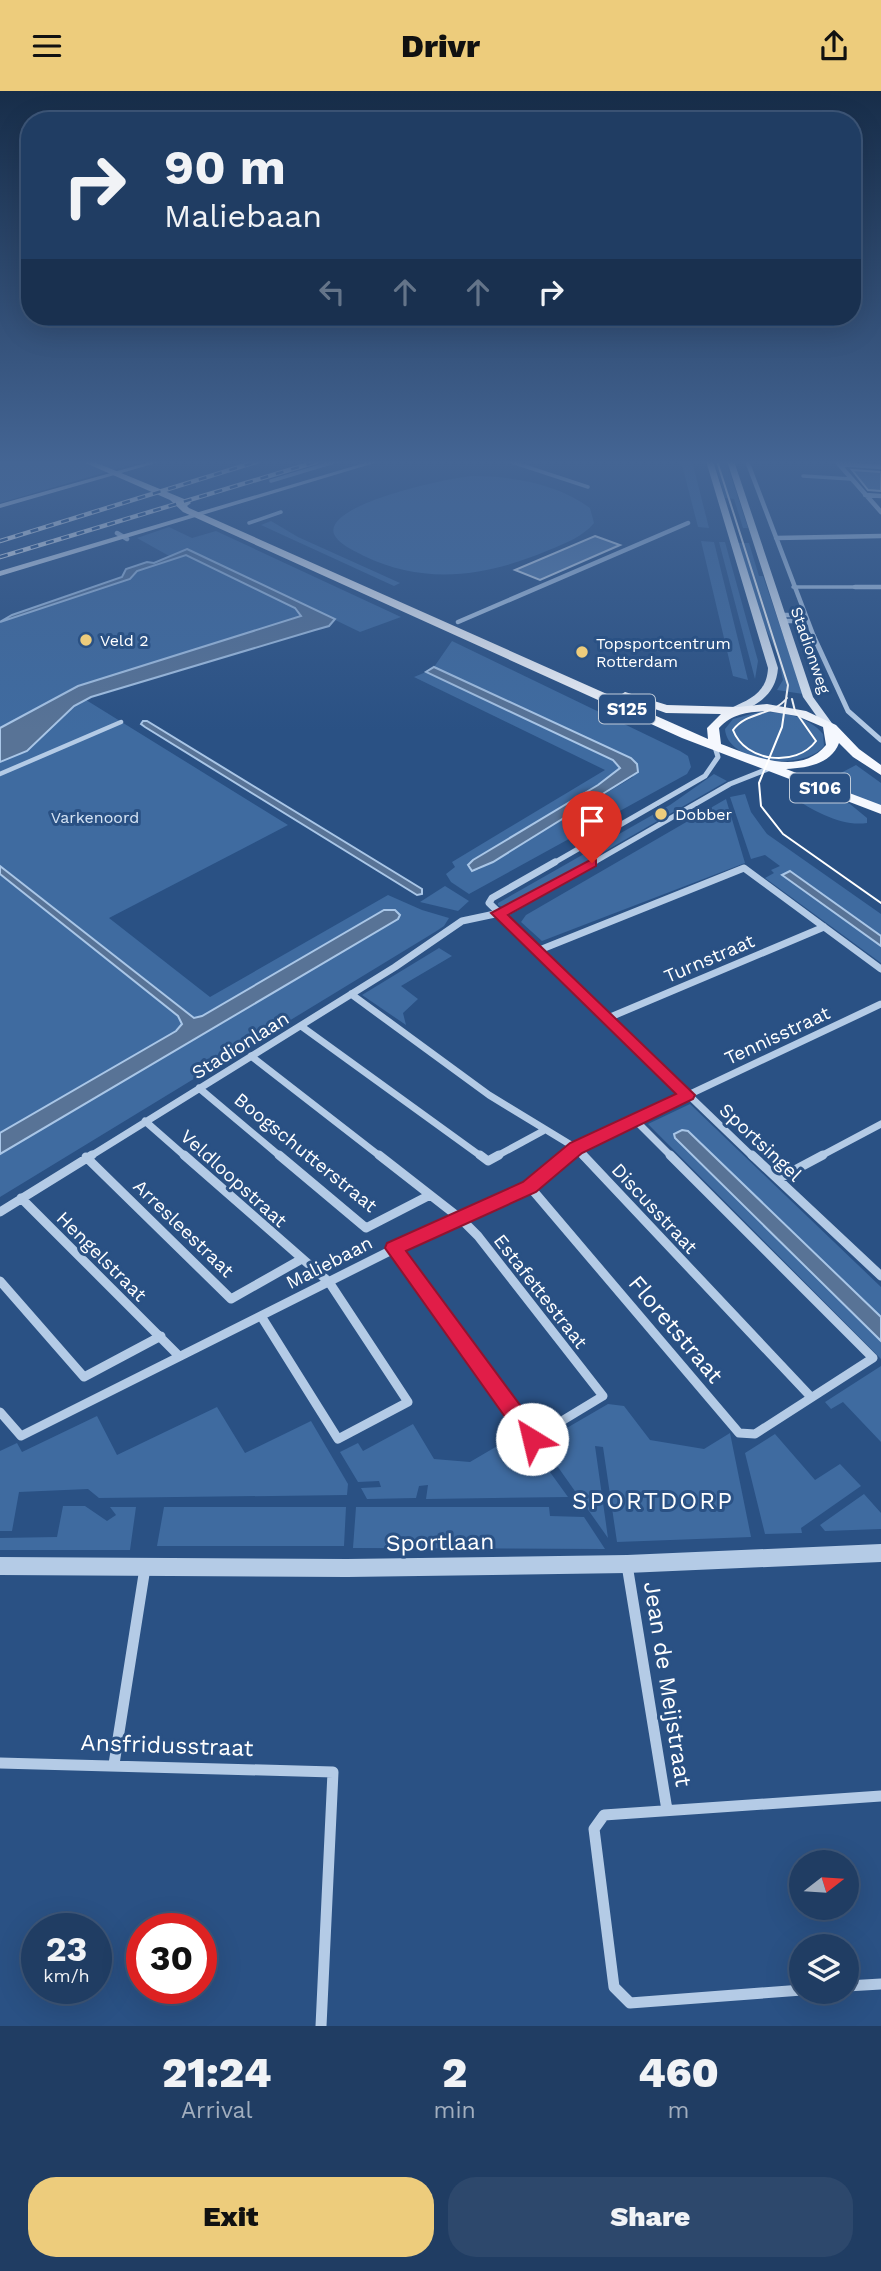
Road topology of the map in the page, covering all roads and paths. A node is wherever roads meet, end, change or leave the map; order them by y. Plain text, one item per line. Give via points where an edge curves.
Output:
1 (70, 551) edge
2 (278, 551) edge
3 (300, 551) edge
4 (622, 551) edge
5 (737, 551) edge
6 (759, 551) edge
7 (781, 551) edge
8 (0, 572) edge
9 (793, 587) junction
10 (855, 587) joint
11 (881, 587) edge
12 (781, 618) junction
13 (806, 618) junction
14 (458, 622) junction
15 (734, 710) junction
16 (121, 722) dead end
17 (829, 726) junction
18 (881, 740) edge
19 (715, 747) junction
20 (769, 768) junction
21 (881, 771) edge
22 (0, 774) edge
23 (881, 810) edge
24 (498, 913) junction
25 (824, 927) junction
26 (537, 951) junction
27 (881, 969) edge
28 (351, 994) junction
29 (881, 1004) edge
30 (608, 1018) junction
31 (301, 1026) junction
32 (251, 1056) junction
33 (199, 1088) junction
34 (687, 1095) junction
35 (635, 1120) junction
36 (145, 1121) junction
37 (881, 1124) edge
38 (543, 1131) junction
39 (576, 1148) junction
40 (86, 1157) junction
41 (778, 1179) junction
42 (530, 1187) junction
43 (430, 1195) junction
44 (22, 1198) junction
45 (0, 1212) edge
46 (461, 1219) junction
47 (394, 1248) junction
48 (300, 1260) junction
49 (881, 1276) edge
50 (0, 1281) edge
51 (329, 1282) junction
52 (261, 1316) junction
53 (161, 1336) junction
54 (179, 1356) junction
55 (811, 1397) junction
56 (0, 1412) edge
57 (881, 1553) edge
58 (627, 1564) junction
59 (0, 1566) edge
60 (145, 1567) junction
61 (0, 1763) edge
62 (114, 1764) junction
63 (881, 1796) edge
64 (667, 1810) junction
65 (881, 1984) edge
66 (859, 1985) edge
67 (789, 1991) edge
68 (321, 2026) edge

1 - 8 main road
2 - 19 main road, S125
3 - 14 main road, S125
4 - 14 street
5 - 15 main road via 773,668 766,692
6 - 12 main road, Stadionweg / S106
7 - 9 street, Stadionweg
9 - 10 street
9 - 13 street, Stadionweg
10 - 11 street
12 - 13 street
12 - 17 main road, Stadionweg / S106 via 808,697
13 - 18 street, Stadionweg via 848,711
14 - 15 main road, S125 via 653,706
15 - 17 main road, Stadionweg via 779,709
15 - 19 main road via 713,728
16 - 22 street
17 - 20 main road via 833,745 827,754
17 - 21 main road, Stadionweg / S106
19 - 20 main road, S106
19 - 24 street via 718,757 705,776 492,898 490,907
20 - 23 main road, S106
20 - 24 street, Stadionlaan via 723,788 509,911
24 - 26 street, Sportsingel
24 - 28 street, Stadionlaan via 462,921
25 - 26 street via 744,868
25 - 27 street
25 - 30 street, Turnstraat
26 - 30 street, Sportsingel
28 - 31 street, Stadionlaan
28 - 38 street, Discusstraat
29 - 34 street, Tennisstraat
30 - 34 street, Sportsingel
31 - 32 street, Stadionlaan
31 - 38 street via 488,1161
32 - 33 street, Stadionlaan
32 - 43 street, Estafettestraat
33 - 36 street, Stadionlaan
33 - 43 street, Boogschutterstraat via 366,1228
34 - 35 street, Maliebaan
34 - 41 street, Sportsingel
35 - 39 street, Maliebaan
35 - 55 street via 873,1358
36 - 40 street, Stadionlaan
36 - 48 street, Veldloopstraat
37 - 41 street
38 - 39 street, Discusstraat
39 - 42 street, Maliebaan
39 - 55 street, Discusstraat
40 - 44 street, Stadionlaan
40 - 48 street, Arresleestraat via 232,1299
41 - 49 street, Sportsingel
42 - 46 street, Maliebaan
42 - 55 street, Floretstraat via 739,1433 755,1434
43 - 46 street, Estafettestraat
44 - 45 street, Stadionlaan
44 - 53 street, Hengelstraat
46 - 47 street, Maliebaan
46 - 47 street, Estafettestraat via 603,1396 532,1439
47 - 51 street, Maliebaan
48 - 51 street, Veldloopstraat
50 - 53 street via 84,1377
51 - 52 street, Maliebaan
51 - 52 street via 408,1402 338,1439
52 - 54 street, Maliebaan
53 - 54 street
54 - 56 street, Maliebaan via 21,1436
57 - 58 street, Sportlaan
58 - 60 street, Sportlaan
58 - 64 street, Jean de Meijstraat
59 - 60 street, Sportlaan
60 - 62 street
61 - 62 street, Ansfridusstraat
62 - 68 street, Ansfridusstraat via 333,1772
63 - 64 street
64 - 67 street via 604,1815 594,1829 614,1987 630,2003
65 - 66 street

